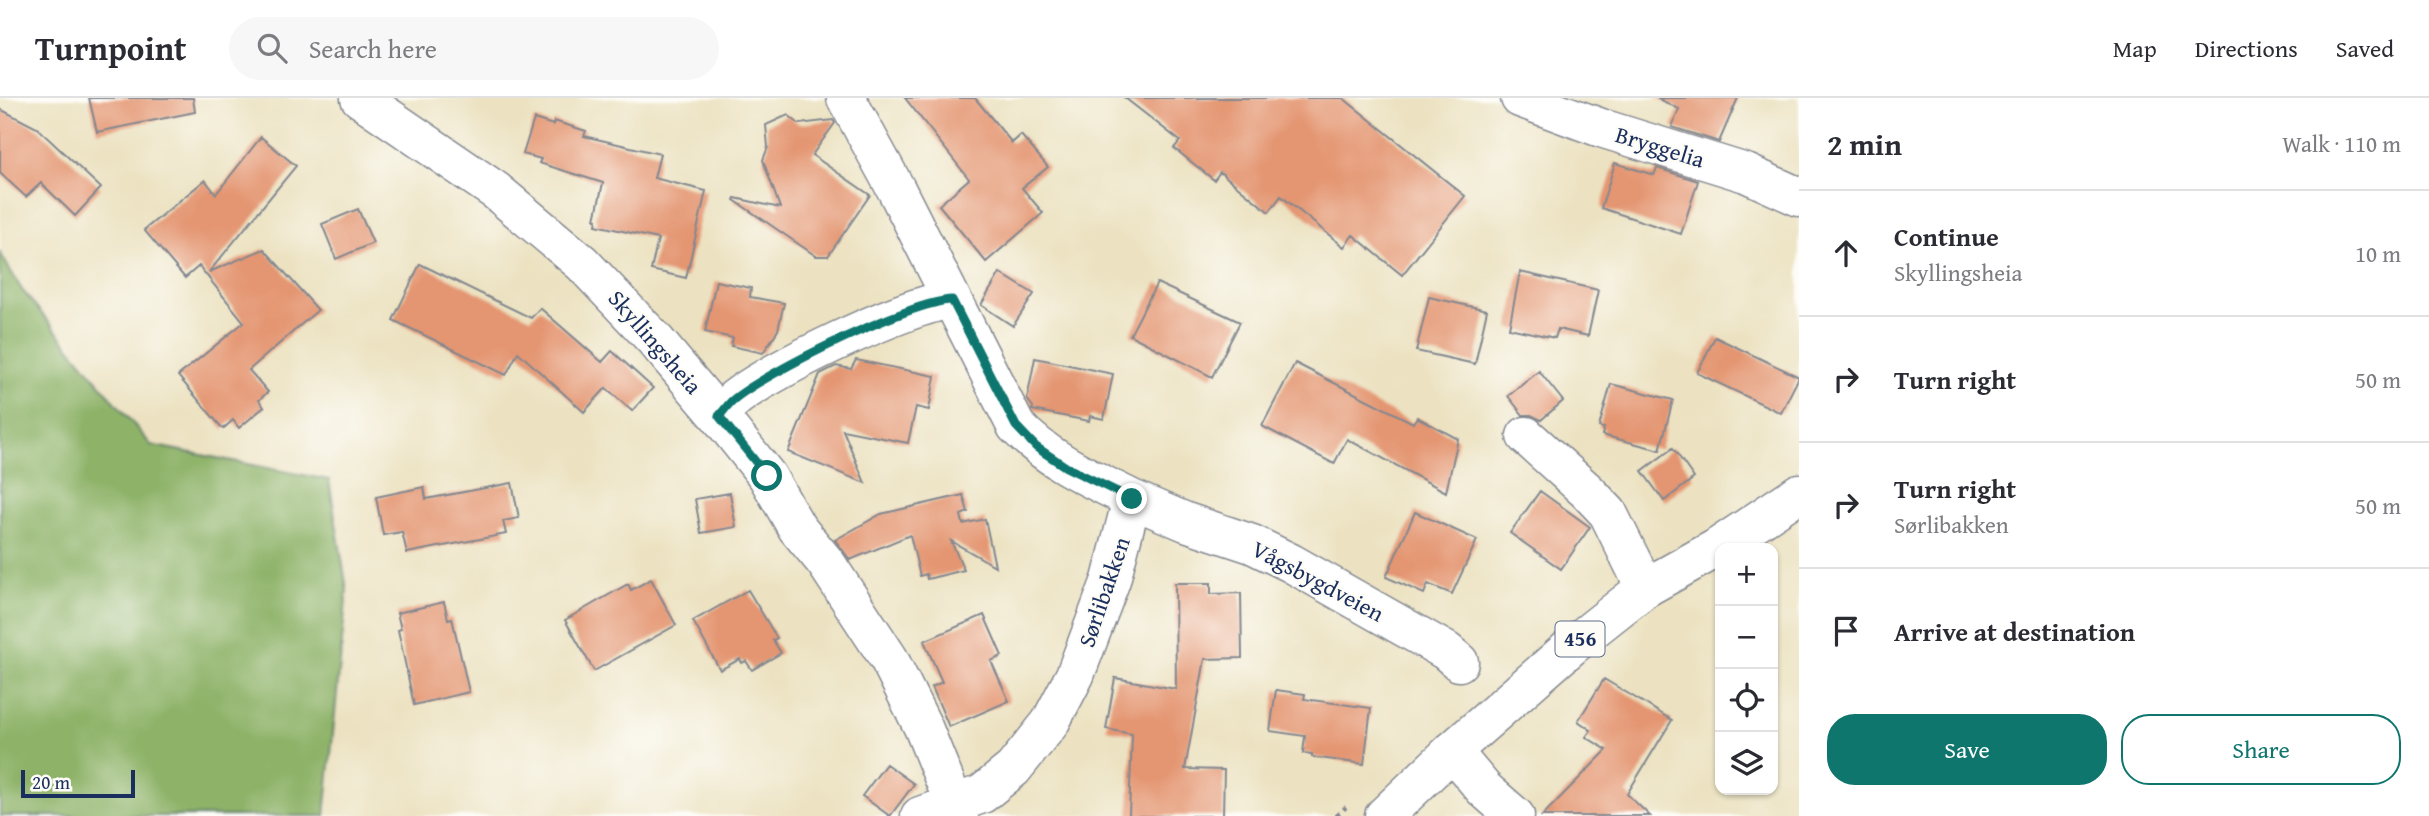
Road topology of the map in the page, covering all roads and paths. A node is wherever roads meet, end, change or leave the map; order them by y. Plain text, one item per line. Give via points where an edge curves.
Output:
1 (360, 98) edge
2 (845, 98) edge
3 (1520, 98) edge
4 (1799, 197) edge
5 (952, 300) junction
6 (719, 416) junction
7 (1525, 436) dead end
8 (1799, 493) edge
9 (1132, 499) junction
10 (1646, 589) junction
11 (1459, 662) dead end
12 (1452, 751) junction
13 (944, 812) edge
14 (1384, 816) edge
15 (1515, 816) edge

1 - 6 street, Skyllingsheia via 496,191 582,263
2 - 5 street
3 - 4 street, Bryggelia via 1746,173
5 - 6 street via 941,300 845,338 764,379 732,400
5 - 9 street via 1016,426 1036,447 1066,467
6 - 13 street, Skyllingsheia via 767,476 797,528 889,659 923,727
7 - 10 street via 1608,513
8 - 10 street, 456
9 - 11 street, Vågsbygdveien via 1291,563
9 - 13 street, Sørlibakken via 1111,580 1075,675 1050,723 1013,769 982,794
10 - 12 street, 456 via 1573,645
12 - 14 street, 456
12 - 15 street

